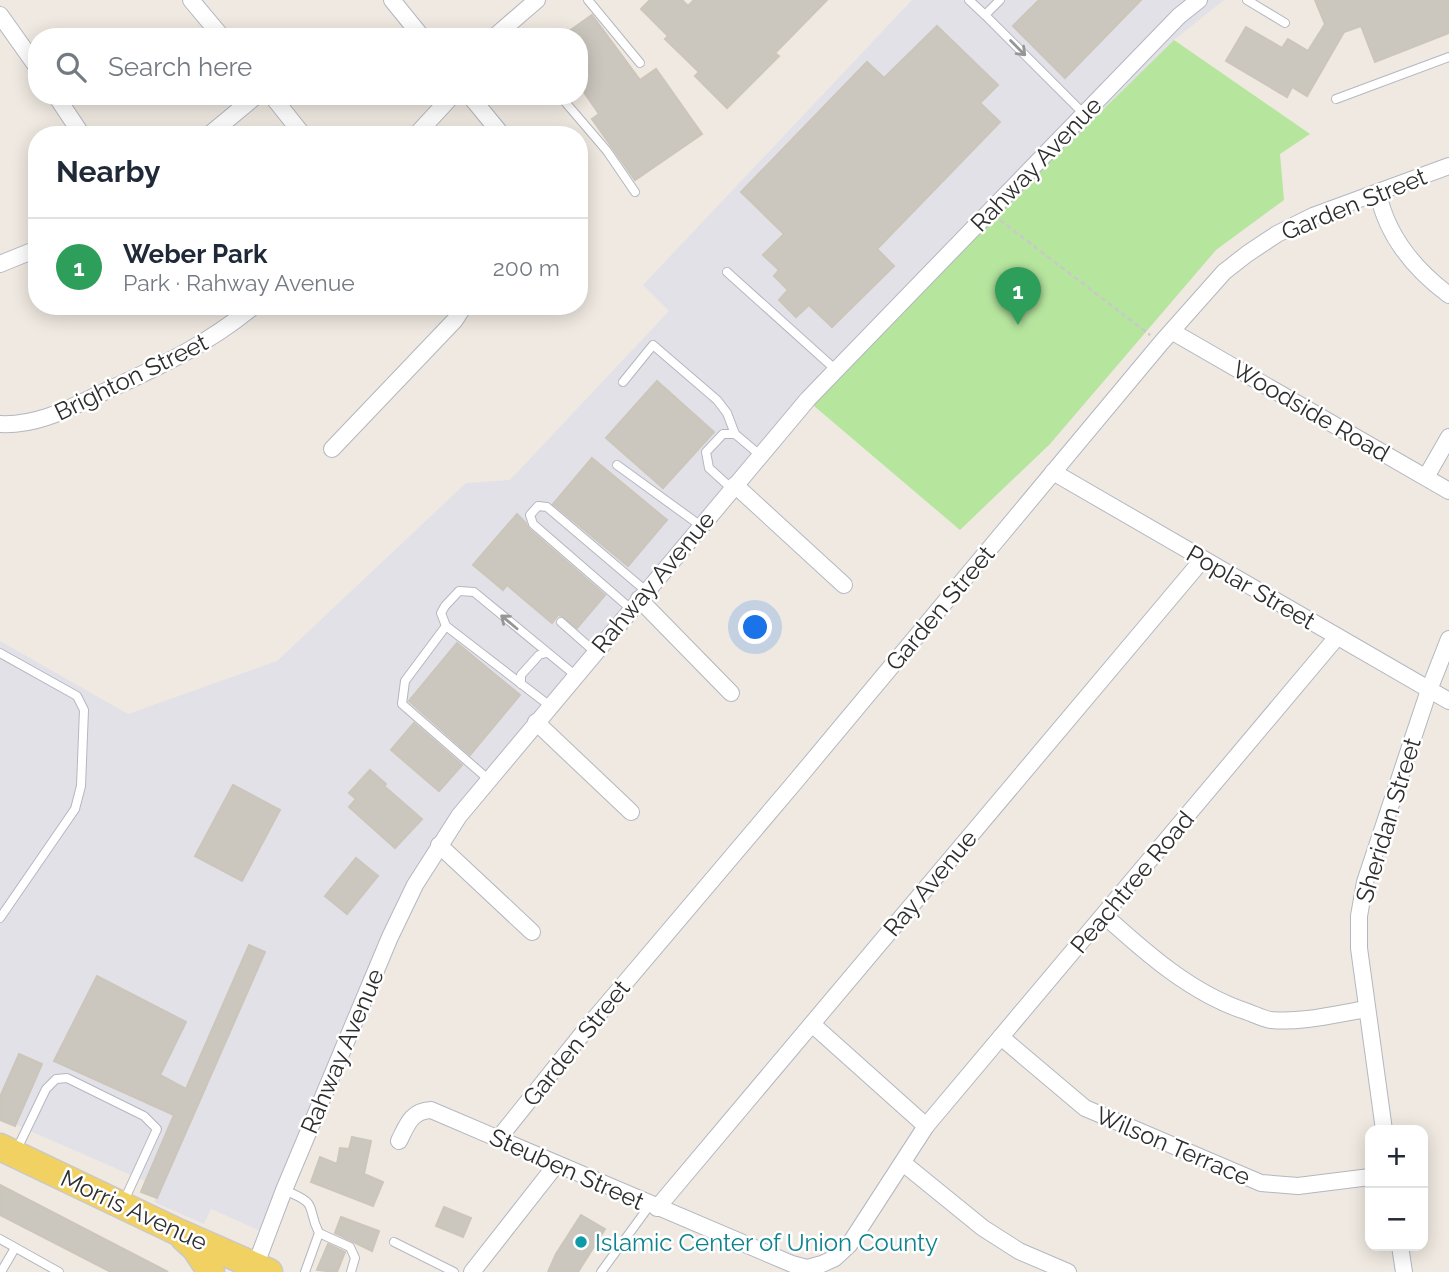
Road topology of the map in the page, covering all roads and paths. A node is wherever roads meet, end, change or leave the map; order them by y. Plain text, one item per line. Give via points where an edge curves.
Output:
1 (191, 0) edge
2 (392, 0) edge
3 (589, 0) edge
4 (969, 0) edge
5 (1000, 0) edge
6 (1247, 0) edge
7 (534, 1) edge
8 (1197, 1) edge
9 (0, 15) edge
10 (985, 15) junction
11 (1284, 23) dead end
12 (214, 28) edge
13 (415, 28) edge
14 (508, 28) edge
15 (28, 54) edge
16 (1449, 57) edge
17 (640, 63) dead end
18 (1336, 99) dead end
19 (62, 105) edge
20 (245, 105) edge
21 (279, 105) edge
22 (444, 105) edge
23 (477, 105) edge
24 (568, 105) edge
25 (1084, 114) junction
26 (76, 126) edge
27 (220, 126) edge
28 (296, 126) edge
29 (424, 126) edge
30 (495, 126) edge
31 (586, 126) edge
32 (588, 129) edge
33 (1449, 166) edge
34 (635, 192) dead end
35 (1378, 193) junction
36 (990, 212) junction
37 (28, 253) edge
38 (0, 264) edge
39 (727, 272) dead end
40 (1449, 295) edge
41 (243, 315) edge
42 (458, 315) edge
43 (1167, 338) junction
44 (836, 370) junction
45 (624, 382) dead end
46 (0, 424) edge
47 (735, 434) junction
48 (1449, 437) edge
49 (332, 449) dead end
50 (760, 455) junction
51 (617, 465) dead end
52 (1053, 472) junction
53 (1426, 477) junction
54 (734, 487) junction
55 (1449, 491) edge
56 (701, 526) junction
57 (1203, 559) junction
58 (844, 585) dead end
59 (639, 600) junction
60 (561, 622) dead end
61 (446, 626) junction
62 (1337, 637) junction
63 (1449, 639) edge
64 (595, 652) junction
65 (0, 653) edge
66 (546, 653) junction
67 (575, 675) junction
68 (521, 684) junction
69 (1429, 690) junction
70 (731, 693) dead end
71 (1449, 701) edge
72 (550, 706) junction
73 (536, 722) junction
74 (488, 779) junction
75 (631, 811) dead end
76 (439, 845) junction
77 (1104, 915) junction
78 (0, 918) edge
79 (532, 932) dead end
80 (1367, 1009) junction
81 (811, 1024) junction
82 (1001, 1037) junction
83 (1383, 1125) edge
84 (926, 1126) junction
85 (498, 1139) junction
86 (399, 1141) dead end
87 (8, 1150) edge
88 (903, 1163) junction
89 (556, 1165) junction
90 (1365, 1178) edge
91 (284, 1190) junction
92 (122, 1206) junction
93 (653, 1206) junction
94 (178, 1232) junction
95 (319, 1233) junction
96 (0, 1239) edge
97 (394, 1241) dead end
98 (15, 1248) junction
99 (1401, 1251) edge
100 (259, 1270) edge
101 (52, 1271) edge
102 (1, 1272) edge
103 (211, 1272) edge
104 (305, 1272) edge
105 (351, 1272) edge
106 (454, 1272) edge
107 (472, 1272) edge
108 (601, 1272) edge
109 (1069, 1272) edge
110 (1404, 1272) edge

1 - 12 street
2 - 13 street
3 - 17 lane
4 - 10 lane
5 - 10 lane
6 - 11 lane
7 - 14 street
8 - 25 street, Rahway Avenue
9 - 15 street
10 -> 25 lane
16 - 18 lane
19 - 26 street
20 - 27 street
21 - 28 street
22 - 29 street
23 - 30 street
24 - 31 lane
25 - 36 street, Rahway Avenue
32 - 34 lane
33 - 35 street, Garden Street
35 - 40 street via 1382,212 1412,263
35 - 43 street, Garden Street via 1314,216 1247,254 1224,272
36 - 43 path
36 - 44 street, Rahway Avenue
37 - 38 street
39 - 44 lane
41 - 46 street, Brighton Street via 184,355 43,419
42 - 49 street
43 - 52 street, Garden Street
43 - 53 street, Woodside Road
44 - 50 street, Rahway Avenue
45 - 47 lane via 653,345 717,400
47 - 50 lane
47 - 54 lane via 723,433 706,452 709,468
48 - 53 street
50 - 54 street, Rahway Avenue
51 - 56 lane
52 - 57 street, Poplar Street
52 - 85 street, Garden Street
53 - 55 street, Woodside Road
54 - 56 street, Rahway Avenue
54 - 58 street
56 - 59 street, Rahway Avenue
57 - 62 street, Poplar Street
57 - 81 street, Ray Avenue
59 - 59 lane via 547,507 538,506 530,515 533,524
59 - 64 street, Rahway Avenue
59 - 70 street
60 - 64 lane
66 -> 61 lane via 471,591 459,592 444,606 441,613
61 - 68 lane
61 - 74 lane via 405,681 402,704
62 - 69 street, Poplar Street
62 - 77 street, Peachtree Road
63 - 69 street, Sheridan Street
64 - 67 street, Rahway Avenue
65 - 78 lane via 77,696 84,710 75,809
66 - 67 lane
66 - 68 lane via 521,674
67 - 72 street, Rahway Avenue
68 - 72 lane
69 - 71 street, Poplar Street
69 - 80 street, Sheridan Street via 1365,882 1359,948
72 - 73 street, Rahway Avenue
73 - 74 street, Rahway Avenue
73 - 75 street
74 - 76 street, Rahway Avenue
76 - 79 street
76 - 91 street, Rahway Avenue via 390,937
77 - 80 street via 1171,971 1227,1005 1269,1020
77 - 82 street, Peachtree Road
80 - 83 street, Sheridan Street
81 - 84 street
81 - 93 street, Ray Avenue
82 - 84 street, Peachtree Road
82 - 90 street, Wilson Terrace via 1085,1108 1261,1183 1298,1186
84 - 88 street, Peachtree Road
85 - 86 street, Steuben Street via 431,1110 414,1114
85 - 89 street, Steuben Street
87 - 92 main road, Morris Avenue
87 - 92 lane via 46,1089 56,1079 67,1078 144,1116 157,1129
88 - 93 street, Steuben Street via 849,1245 835,1258 807,1268
88 - 109 street via 983,1228 1019,1251
89 - 93 street, Steuben Street
89 - 107 street
91 - 95 lane via 309,1204
91 - 100 street, Rahway Avenue
92 - 94 main road, Morris Avenue
93 - 108 lane
94 - 100 main road, Morris Avenue
94 - 103 main road
95 - 104 lane
95 - 105 lane via 350,1247 355,1258
96 - 98 lane
97 - 106 lane
98 - 101 lane
98 - 102 lane
99 - 110 street

